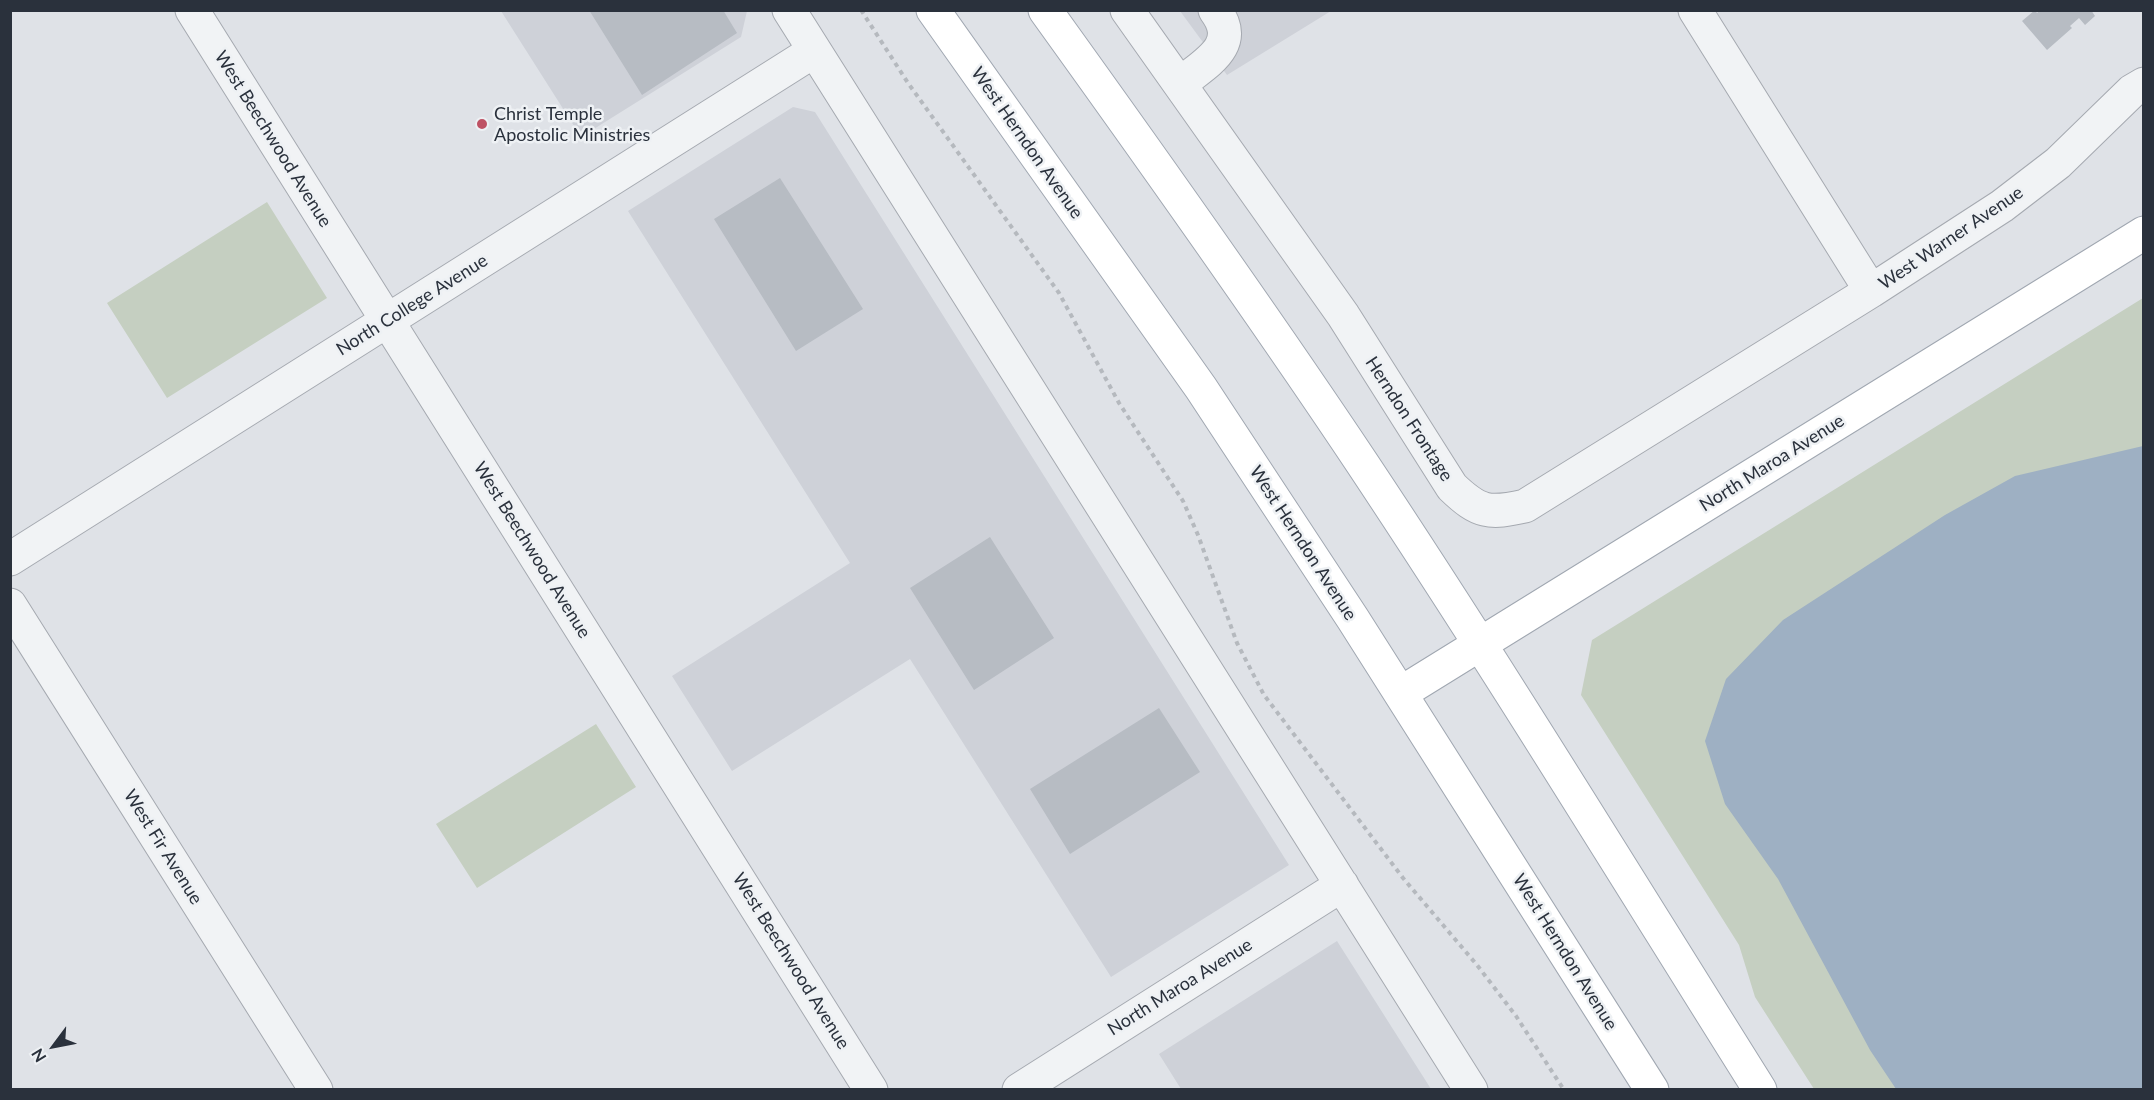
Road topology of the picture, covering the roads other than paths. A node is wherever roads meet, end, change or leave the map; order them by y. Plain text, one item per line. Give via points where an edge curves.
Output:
1 (192, 10) edge
2 (789, 10) edge
3 (933, 10) edge
4 (1045, 10) edge
5 (1127, 10) edge
6 (1215, 10) edge
7 (1695, 10) edge
8 (814, 51) junction
9 (1180, 84) junction
10 (2144, 84) edge
11 (2144, 233) edge
12 (1871, 291) junction
13 (387, 320) junction
14 (10, 559) edge
15 (10, 605) edge
16 (1480, 645) junction
17 (1401, 693) junction
18 (1342, 885) junction
19 (316, 1089) edge
20 (871, 1089) edge
21 (1019, 1089) edge
22 (1471, 1089) edge
23 (1652, 1089) edge
24 (1760, 1089) edge

1 - 13 street, West Beechwood Avenue
2 - 8 street
3 - 17 main road, West Herndon Avenue via 1201,388
4 - 16 main road via 1362,462
5 - 9 street, Herndon Frontage
6 - 9 street via 1226,38 1222,48
7 - 12 street, West Warner Avenue
8 - 13 street, North College Avenue
8 - 18 street
9 - 12 street, Herndon Frontage via 1343,315 1452,487 1475,507 1487,511 1525,506
10 - 12 street, West Warner Avenue via 2132,90 2058,163 2002,206
11 - 16 main road, North Maroa Avenue
13 - 14 street, North College Avenue
13 - 20 street, West Beechwood Avenue
15 - 19 street, West Fir Avenue
16 - 17 main road, North Maroa Avenue
16 - 24 main road
17 - 23 main road, West Herndon Avenue
18 - 21 street, North Maroa Avenue
18 - 22 street

